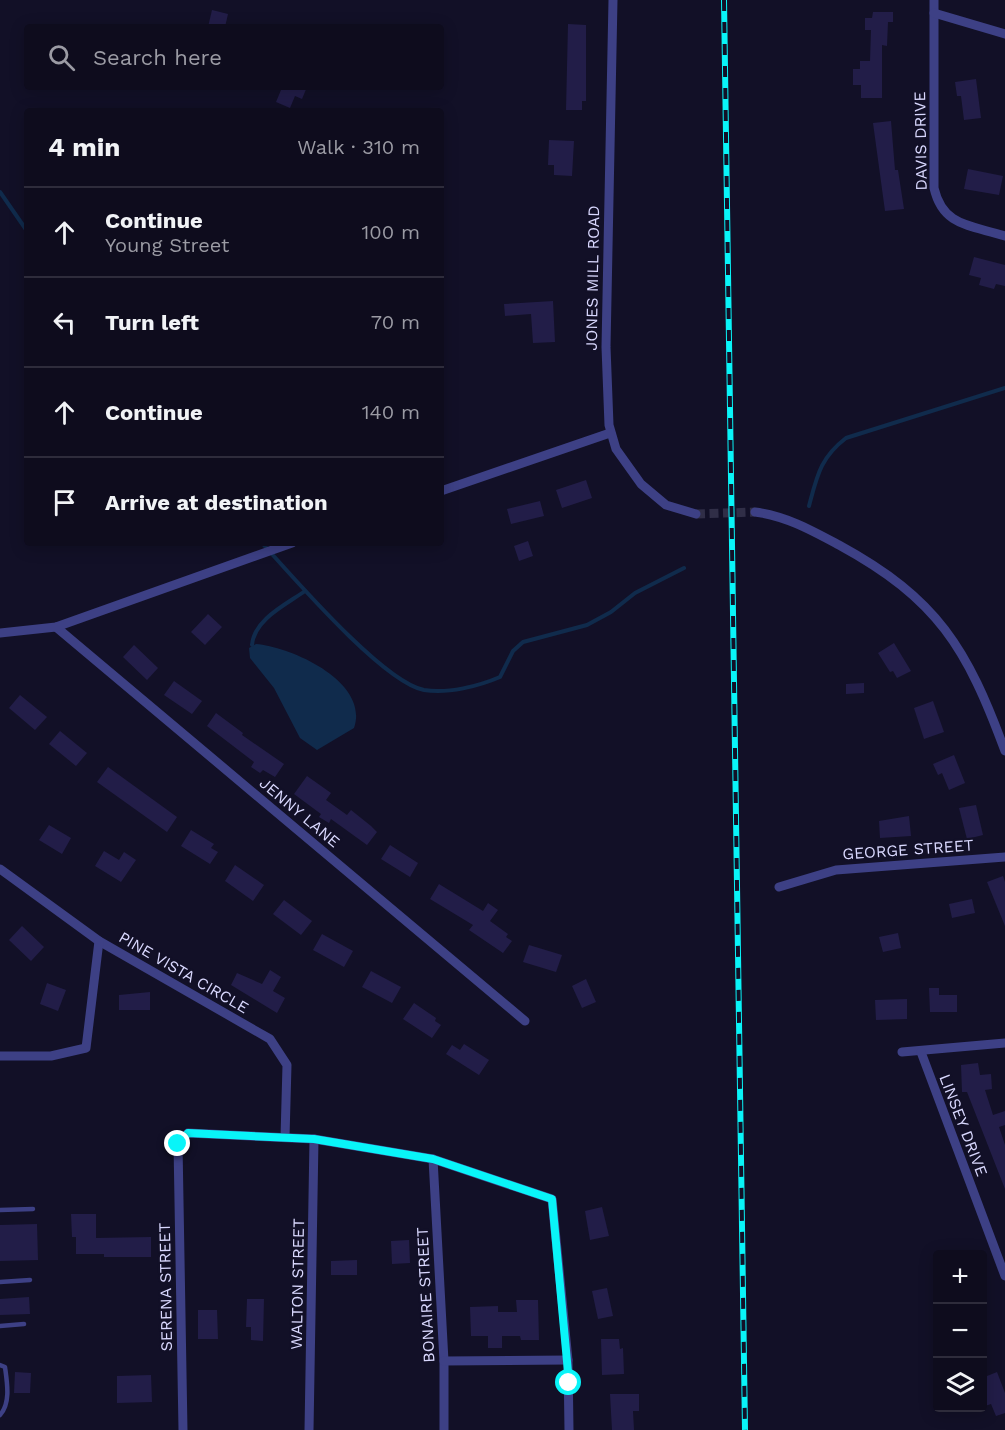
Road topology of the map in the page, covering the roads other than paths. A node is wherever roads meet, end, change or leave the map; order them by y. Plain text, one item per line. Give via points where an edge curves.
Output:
1 (613, 0) edge
2 (934, 0) edge
3 (934, 12) junction
4 (1005, 34) edge
5 (1005, 236) edge
6 (610, 433) junction
7 (444, 490) edge
8 (755, 512) tunnel mouth
9 (696, 514) tunnel mouth
10 (284, 546) edge
11 (56, 627) junction
12 (0, 633) edge
13 (1005, 752) edge
14 (1005, 856) edge
15 (0, 869) edge
16 (779, 887) dead end
17 (99, 941) junction
18 (525, 1021) dead end
19 (1005, 1043) edge
20 (902, 1052) dead end
21 (921, 1052) junction
22 (0, 1056) edge
23 (285, 1137) junction
24 (314, 1139) junction
25 (433, 1159) junction
26 (33, 1209) dead end
27 (0, 1210) edge
28 (1005, 1276) edge
29 (30, 1280) dead end
30 (0, 1282) edge
31 (24, 1324) dead end
32 (0, 1326) edge
33 (568, 1360) junction
34 (444, 1361) junction
35 (0, 1365) edge
36 (0, 1415) edge
37 (183, 1430) edge
38 (309, 1430) edge
39 (444, 1430) edge
40 (569, 1430) edge

1 - 6 street, JONES MILL ROAD via 606,347
2 - 3 street, DAVIS DRIVE
3 - 4 street
3 - 5 street, DAVIS DRIVE via 937,202 952,219
6 - 7 street
6 - 9 street, JONES MILL ROAD via 626,466 649,492 675,509
8 - 13 street via 806,527 864,559 921,601 956,643 987,702
10 - 11 street
11 - 12 street
11 - 18 street, JENNY LANE
14 - 16 street, GEORGE STREET via 836,870
15 - 17 street, PINE VISTA CIRCLE
17 - 22 street via 86,1048 51,1056
17 - 23 street, PINE VISTA CIRCLE via 270,1039 286,1065
19 - 21 street
20 - 21 street
21 - 28 street, LINSEY DRIVE
23 - 24 street
23 - 37 street, SERENA STREET via 188,1133 178,1144
24 - 25 street
24 - 38 street, WALTON STREET
25 - 33 street via 552,1199
25 - 34 street, BONAIRE STREET
26 - 27 lane
29 - 30 lane
31 - 32 lane
33 - 34 street
33 - 40 street
34 - 39 street, BONAIRE STREET
35 - 36 lane via 5,1367 8,1390

